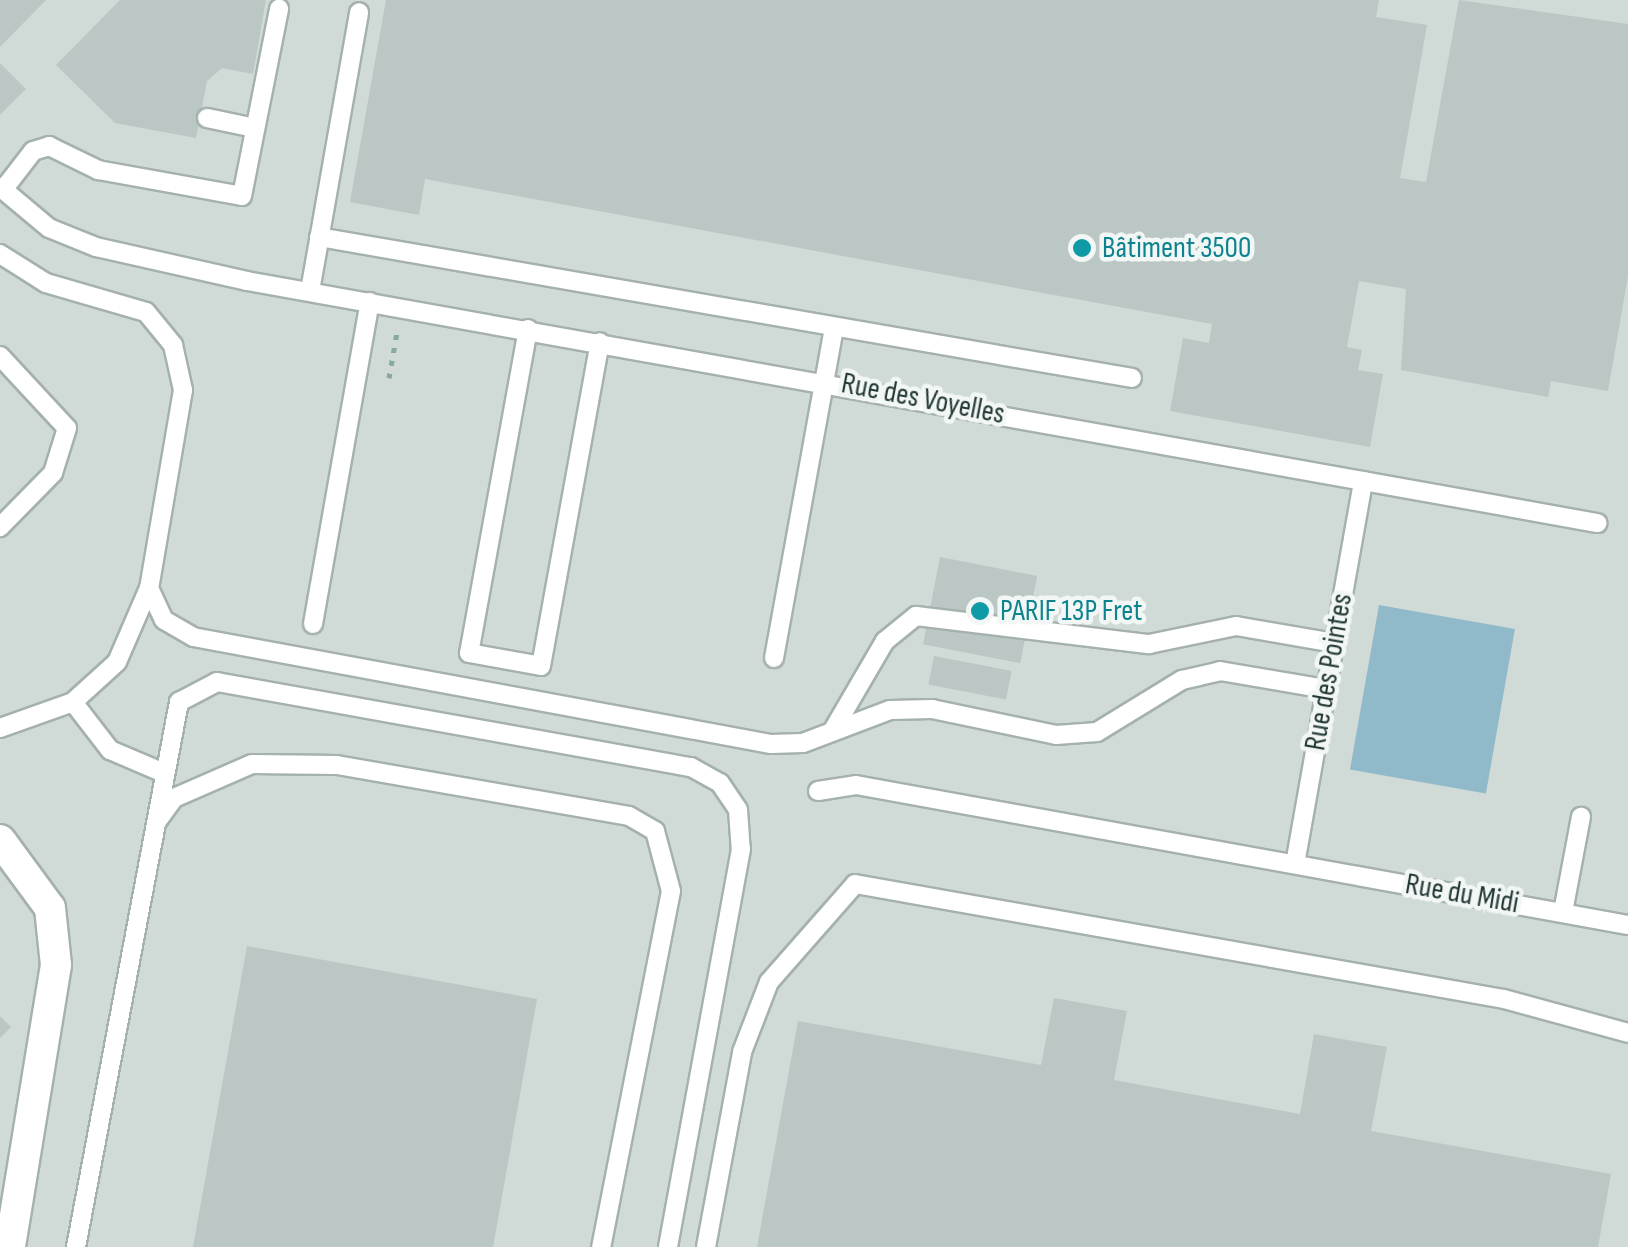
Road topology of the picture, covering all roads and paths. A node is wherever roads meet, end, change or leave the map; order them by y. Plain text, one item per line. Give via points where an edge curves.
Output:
1 (279, 9) dead end
2 (359, 12) dead end
3 (208, 118) dead end
4 (255, 128) junction
5 (1, 189) edge
6 (319, 237) junction
7 (0, 254) edge
8 (310, 291) junction
9 (370, 302) junction
10 (834, 326) junction
11 (528, 329) junction
12 (600, 342) junction
13 (0, 356) edge
14 (1132, 378) dead end
15 (823, 380) junction
16 (1362, 481) junction
17 (1597, 523) dead end
18 (0, 527) edge
19 (149, 588) junction
20 (313, 624) dead end
21 (1334, 643) junction
22 (774, 658) dead end
23 (1326, 690) junction
24 (73, 702) junction
25 (0, 728) edge
26 (833, 730) junction
27 (164, 773) junction
28 (818, 791) dead end
29 (1581, 816) dead end
30 (155, 824) junction
31 (0, 840) edge
32 (1295, 864) junction
33 (1562, 912) junction
34 (1628, 925) edge
35 (1628, 1033) edge
36 (10, 1247) edge
37 (76, 1247) edge
38 (601, 1247) edge
39 (668, 1247) edge
40 (706, 1247) edge

1 - 4 lane
2 - 6 lane
3 - 4 lane
4 - 5 lane via 242,196 98,170 49,146 33,151
5 - 8 lane, Rue des Voyelles via 48,228 96,247
6 - 8 lane
6 - 10 lane
7 - 19 lane via 46,283 146,312 173,345 183,390
8 - 9 lane, Rue des Voyelles
9 - 11 lane, Rue des Voyelles
9 - 20 lane
10 - 14 lane
10 - 15 lane
11 - 12 lane, Rue des Voyelles
11 - 12 lane via 469,653 541,666
12 - 15 lane, Rue des Voyelles
13 - 18 lane via 67,428 53,473
15 - 16 lane, Rue des Voyelles
15 - 22 lane
16 - 17 lane, Rue des Voyelles
16 - 21 lane, Rue des Pointes
19 - 24 lane via 117,662
19 - 26 lane via 164,620 193,637 770,744
21 - 23 lane, Rue des Pointes
21 - 26 lane via 1236,626 1130,643 965,615 916,616 885,641
23 - 26 lane via 1220,671 1182,680 1097,732 1056,735 932,709 890,710
23 - 32 lane, Rue des Pointes
24 - 25 lane
24 - 27 lane via 110,750
27 - 30 lane
27 - 39 lane via 179,702 216,682 692,767 720,783 738,810 741,848
28 - 32 lane, Rue du Midi via 856,785
29 - 33 lane
30 - 37 lane
30 - 38 lane via 198,784 252,764 303,764 629,816 655,830 671,891
31 - 36 street via 50,908 56,965
32 - 33 lane, Rue du Midi
33 - 34 lane, Rue du Midi
35 - 40 lane via 1504,1000 855,884 769,982 742,1052

